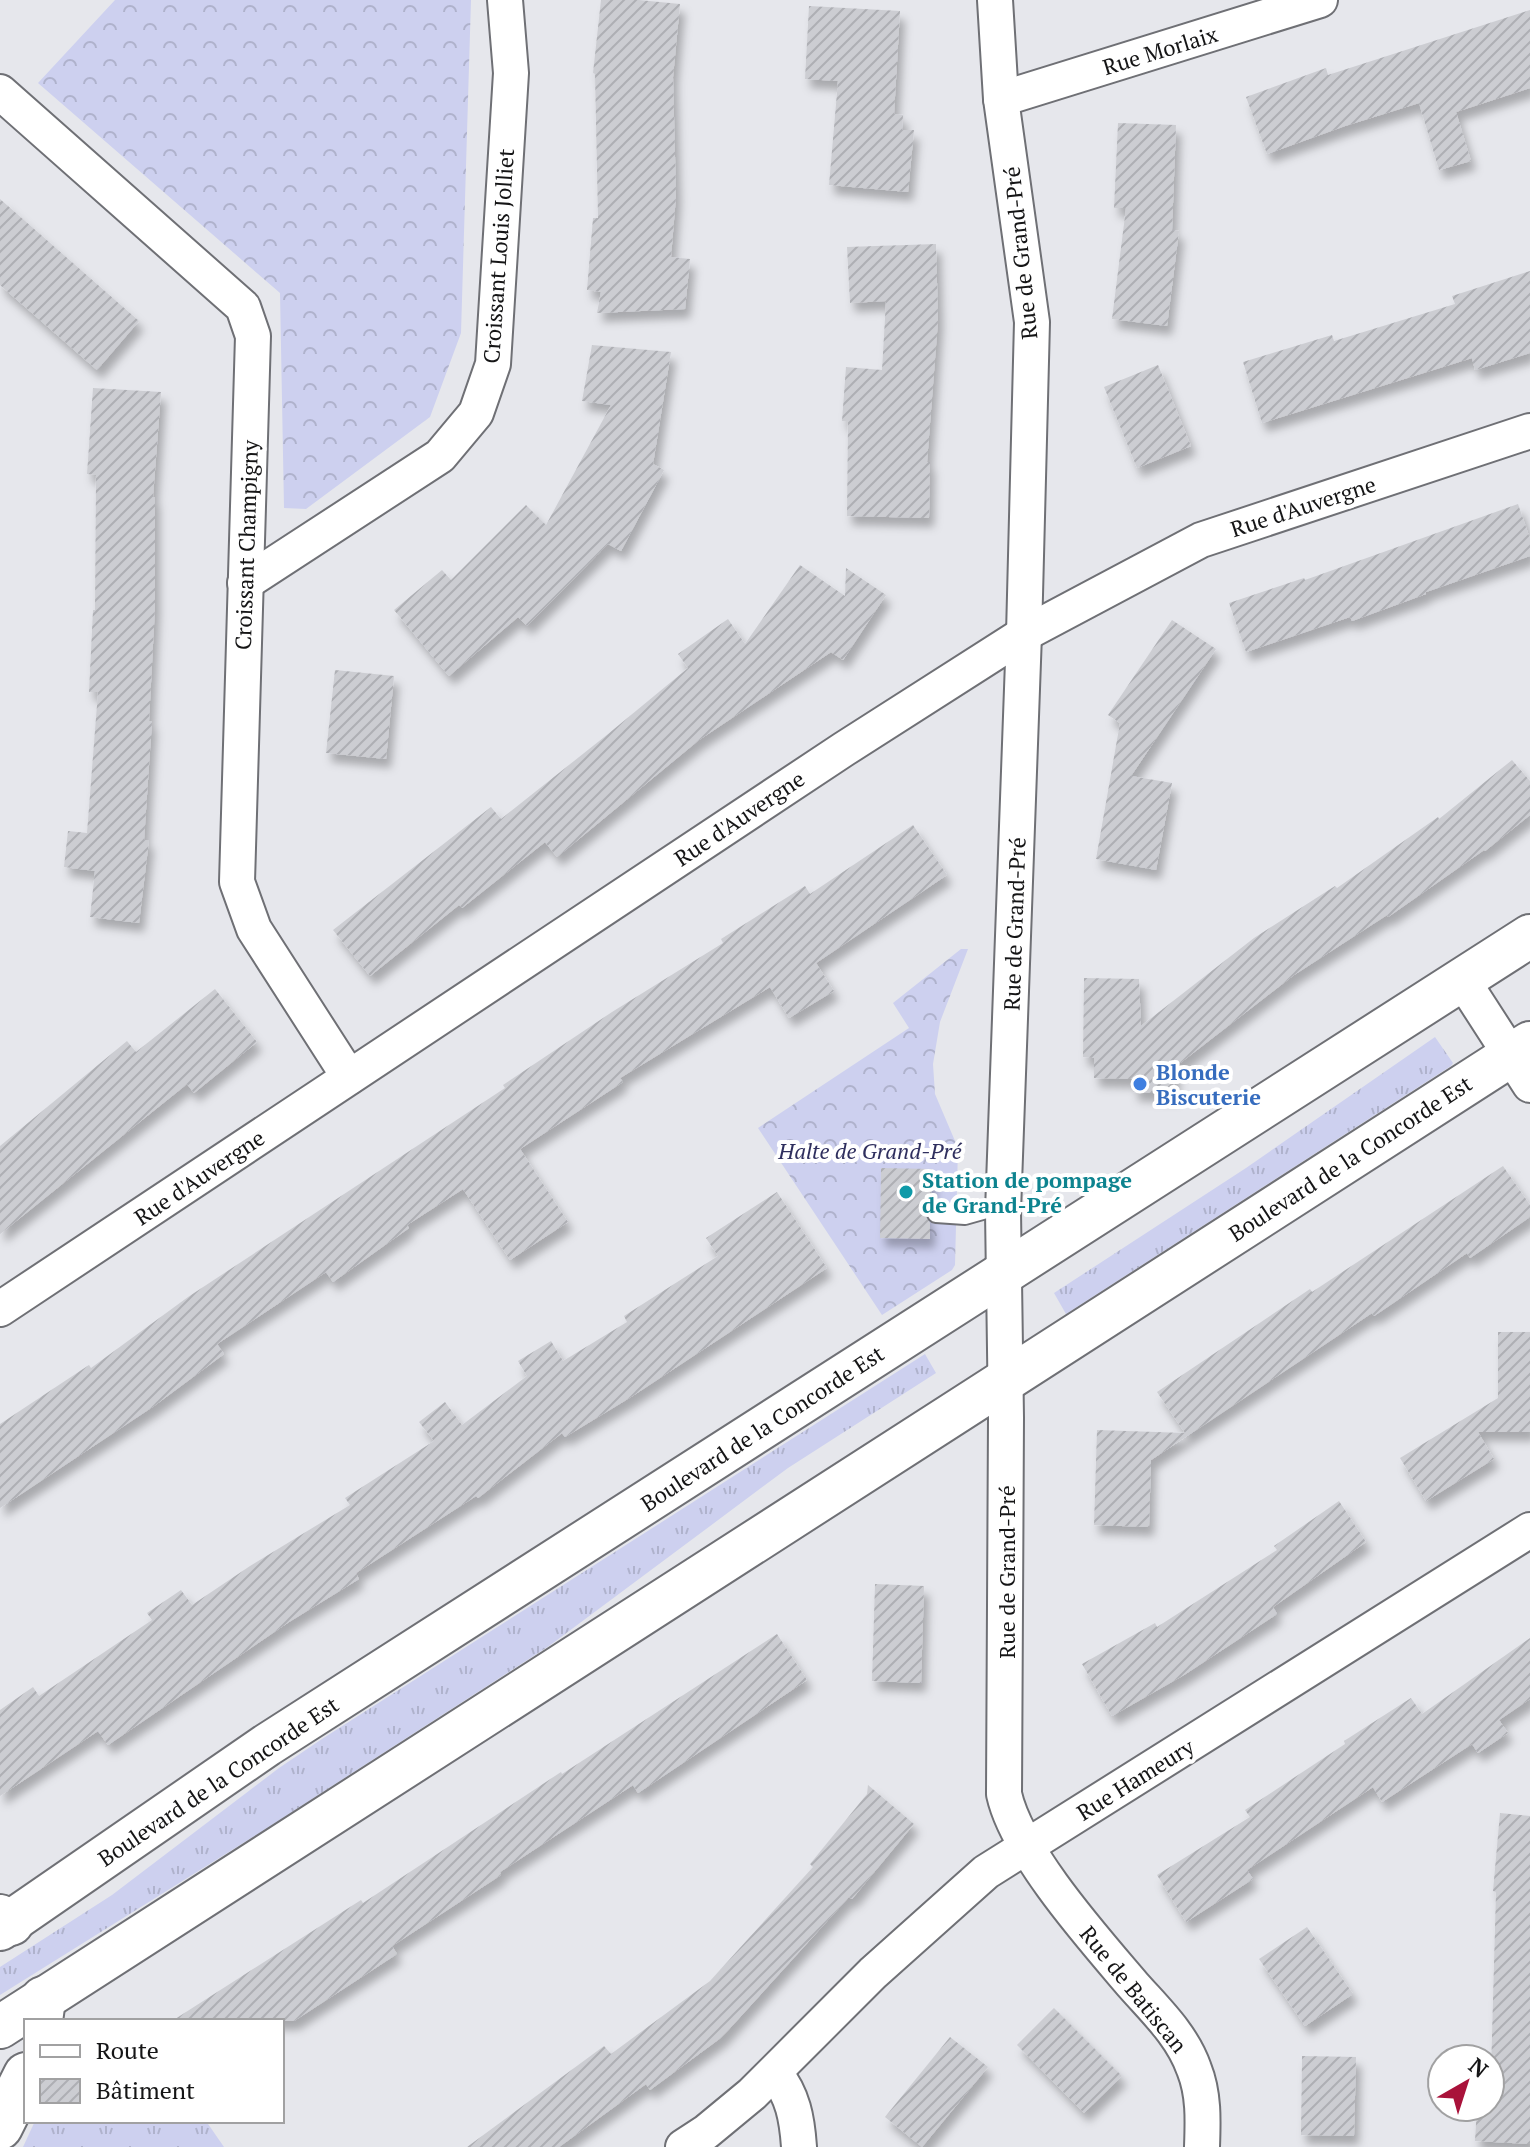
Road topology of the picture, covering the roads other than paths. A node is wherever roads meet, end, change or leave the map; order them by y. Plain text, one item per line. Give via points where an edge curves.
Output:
1 (505, 0) edge
2 (995, 0) edge
3 (1320, 0) edge
4 (0, 92) edge
5 (1001, 99) junction
6 (1530, 431) edge
7 (245, 583) junction
8 (1024, 634) junction
9 (1530, 936) edge
10 (1461, 978) junction
11 (1524, 1061) edge
12 (349, 1077) junction
13 (1004, 1205) junction
14 (936, 1214) dead end
15 (1004, 1273) junction
16 (0, 1309) edge
17 (1006, 1380) junction
18 (1530, 1530) edge
19 (1026, 1845) junction
20 (4, 1923) edge
21 (42, 2010) edge
22 (0, 2027) edge
23 (775, 2073) junction
24 (24, 2079) edge
25 (0, 2127) edge
26 (683, 2147) edge
27 (799, 2147) edge
28 (1202, 2147) edge

1 - 7 street, Croissant Louis Jolliet via 511,73 493,364 476,413 440,456
2 - 5 street, Rue de Grand-Pré
3 - 5 street, Rue Morlaix
4 - 7 street, Croissant Champigny via 243,307 253,336
5 - 8 street, Rue de Grand-Pré via 1032,322
6 - 8 street, Rue d'Auvergne via 1201,540
7 - 12 street, Croissant Champigny via 237,882 254,929
8 - 12 street, Rue d'Auvergne
8 - 13 street, Rue de Grand-Pré
9 - 10 street, Boulevard de la Concorde Est
10 - 11 street
10 - 15 street, Boulevard de la Concorde Est
11 - 17 street, Boulevard de la Concorde Est
12 - 16 street, Rue d'Auvergne
13 - 14 lane via 965,1216
13 - 15 street, Rue de Grand-Pré
15 - 17 street, Rue de Grand-Pré
15 - 20 street, Boulevard de la Concorde Est via 267,1745
17 - 19 street, Rue de Grand-Pré via 1004,1794
17 - 21 street, Boulevard de la Concorde Est
18 - 19 street, Rue Hameury
19 - 23 street, Rue Hameury via 922,1927
19 - 28 street, Rue de Batiscan via 1078,1919 1187,2053 1200,2088
21 - 22 street, Boulevard de la Concorde Est
23 - 26 street, Rue Hameury
23 - 27 street via 793,2104
24 - 25 highway

